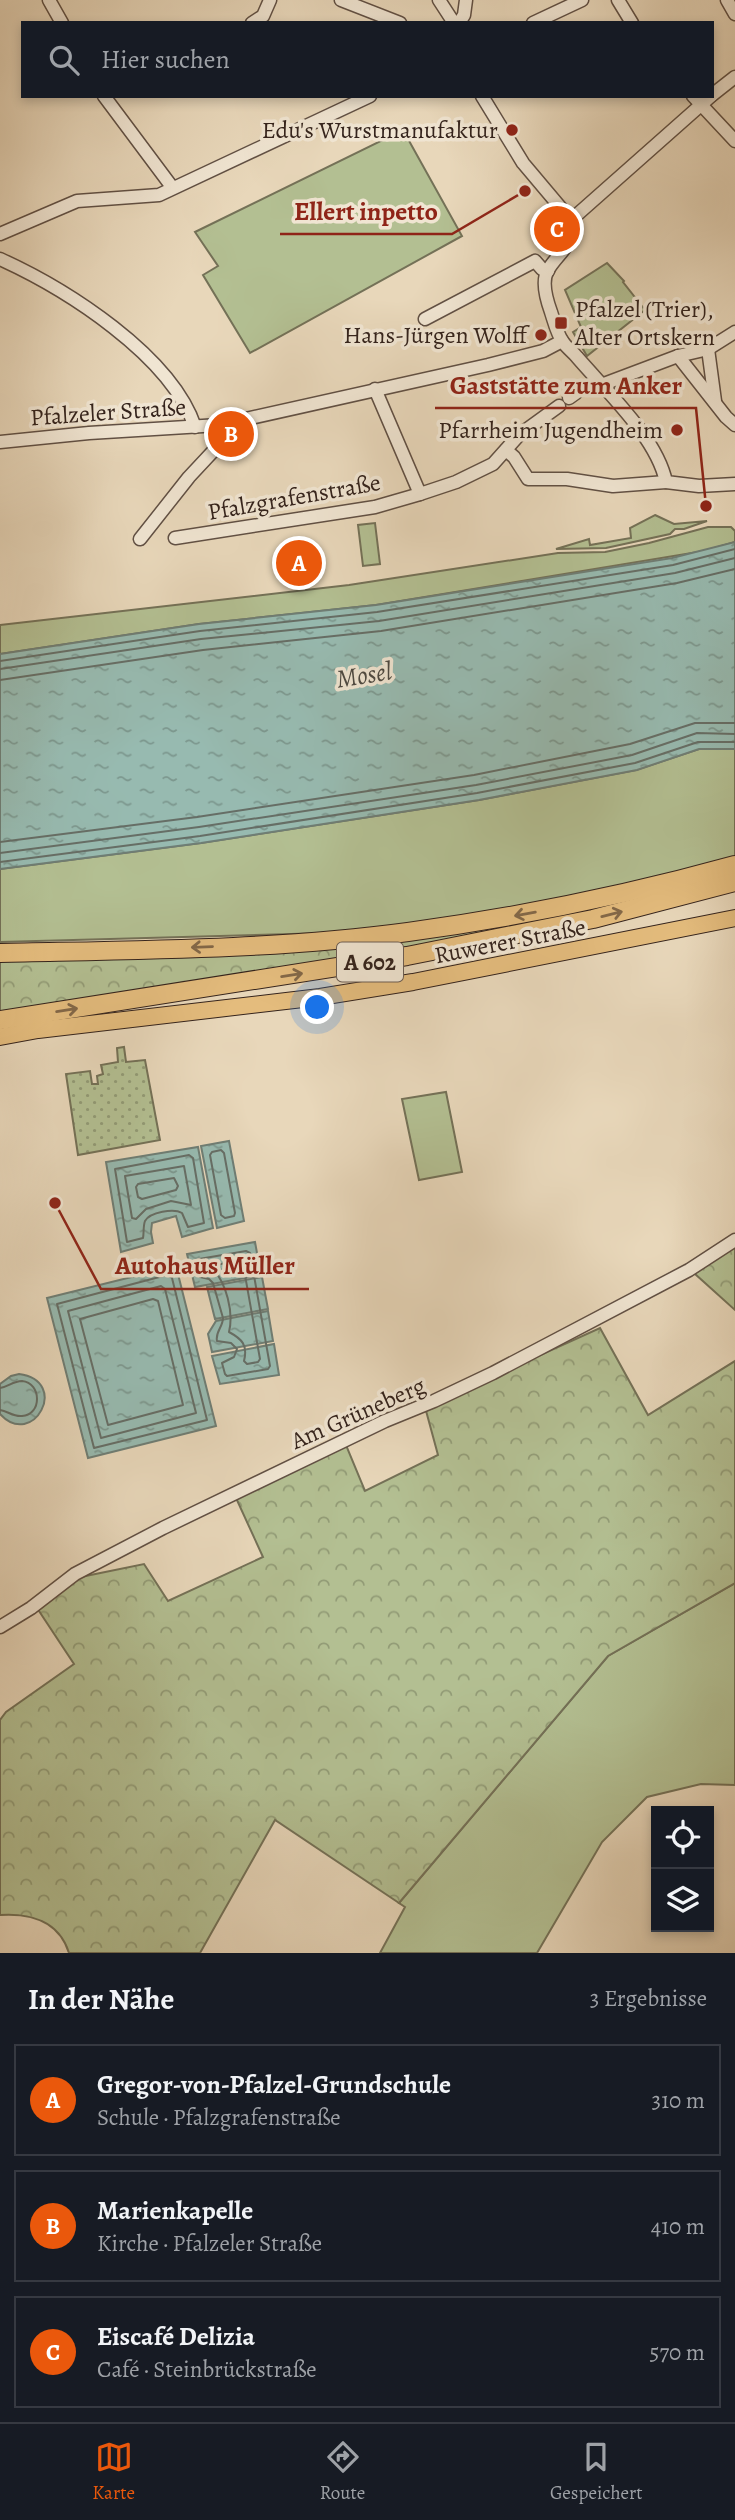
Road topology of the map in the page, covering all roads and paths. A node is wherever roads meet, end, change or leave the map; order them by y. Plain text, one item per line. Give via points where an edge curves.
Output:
1 (49, 0) edge
2 (270, 0) edge
3 (341, 0) edge
4 (439, 0) edge
5 (466, 0) edge
6 (582, 0) edge
7 (618, 0) edge
8 (727, 0) edge
9 (735, 14) edge
10 (61, 21) edge
11 (255, 21) edge
12 (395, 21) edge
13 (453, 21) edge
14 (460, 21) edge
15 (537, 21) edge
16 (631, 21) edge
17 (735, 77) edge
18 (714, 94) edge
19 (105, 98) edge
20 (366, 98) edge
21 (483, 98) edge
22 (697, 101) edge
23 (735, 141) edge
24 (172, 187) junction
25 (571, 220) junction
26 (0, 234) edge
27 (0, 259) edge
28 (548, 271) junction
29 (425, 319) dead end
30 (735, 332) edge
31 (562, 341) junction
32 (708, 349) junction
33 (678, 356) junction
34 (601, 385) junction
35 (375, 390) junction
36 (568, 399) dead end
37 (715, 401) junction
38 (219, 425) junction
39 (735, 425) edge
40 (195, 427) junction
41 (0, 442) edge
42 (506, 450) junction
43 (666, 482) junction
44 (735, 484) edge
45 (420, 495) junction
46 (175, 538) dead end
47 (140, 539) dead end
48 (735, 866) edge
49 (735, 882) edge
50 (735, 918) edge
51 (0, 953) edge
52 (0, 1020) edge
53 (0, 1037) edge
54 (735, 1240) edge
55 (0, 1627) edge

1 - 10 street
2 - 11 street via 263,16
3 - 12 street
4 - 13 street
5 - 14 street
6 - 15 street
7 - 16 street
8 - 9 street
17 - 18 street
19 - 24 street
20 - 24 street
21 - 25 street via 523,163
22 - 23 street
22 - 25 street
24 - 26 street via 140,198 77,201
25 - 28 street via 571,237
27 - 40 street via 72,297 123,336 165,377
28 - 29 street via 535,261
28 - 31 street via 549,308
30 - 32 street
31 - 34 street
31 - 35 street, Pfalzeler Straße via 543,351
32 - 33 street
32 - 37 street
33 - 34 street
33 - 37 street
34 - 43 street via 663,466
35 - 38 street, Pfalzeler Straße
35 - 45 street, Pfalzgrafenstraße
36 - 42 street, Pfalzgrafenstraße
37 - 39 street
38 - 40 street, Pfalzeler Straße
38 - 47 street, Pfalzeler Straße via 218,447
40 - 41 street, Pfalzeler Straße
42 - 43 street via 528,479 613,486
42 - 45 street, Pfalzgrafenstraße via 493,464
43 - 44 street
45 - 46 street, Pfalzgrafenstraße via 375,507
48 -> 51 highway, A 602 via 574,905 407,932 214,947
52 -> 49 highway, A 602 via 443,949 593,919
50 - 53 main road, Ruwerer Straße via 423,981
54 - 55 street, Am Grüneberg via 689,1270 493,1373 152,1533 75,1574

